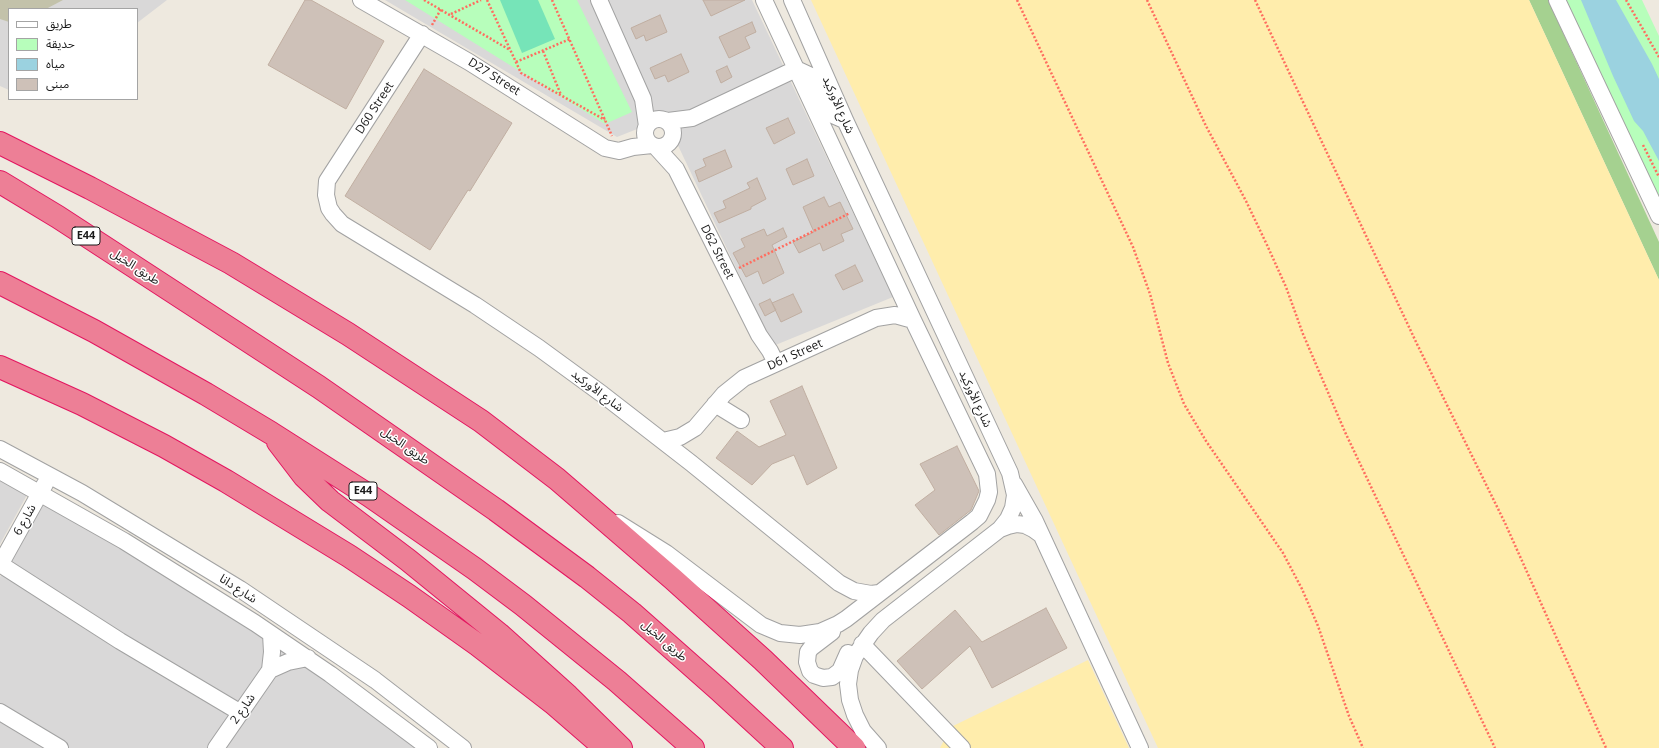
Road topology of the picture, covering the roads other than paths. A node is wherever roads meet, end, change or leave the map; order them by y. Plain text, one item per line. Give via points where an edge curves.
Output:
1 (361, 0) edge
2 (600, 0) edge
3 (764, 0) edge
4 (792, 0) edge
5 (1557, 0) edge
6 (424, 35) junction
7 (796, 69) junction
8 (643, 99) junction
9 (845, 120) junction
10 (646, 128) junction
11 (669, 128) junction
12 (0, 143) edge
13 (654, 146) junction
14 (623, 150) junction
15 (676, 169) junction
16 (327, 181) joint
17 (0, 182) edge
18 (1659, 216) edge
19 (0, 283) edge
20 (913, 320) junction
21 (771, 366) junction
22 (0, 367) edge
23 (715, 404) junction
24 (741, 420) dead end
25 (695, 428) junction
26 (271, 433) junction
27 (663, 441) junction
28 (0, 449) edge
29 (691, 463) junction
30 (0, 471) edge
31 (50, 474) junction
32 (1013, 483) junction
33 (40, 493) junction
34 (592, 509) junction
35 (1000, 529) junction
36 (1040, 534) junction
37 (0, 565) edge
38 (880, 593) junction
39 (846, 619) junction
40 (883, 620) junction
41 (271, 634) junction
42 (862, 644) junction
43 (308, 658) junction
44 (270, 670) junction
45 (0, 712) edge
46 (241, 713) junction
47 (60, 748) edge
48 (216, 748) edge
49 (429, 748) edge
50 (463, 748) edge
51 (605, 748) edge
52 (621, 748) edge
53 (693, 748) edge
54 (782, 748) edge
55 (854, 748) edge
56 (878, 748) edge
57 (962, 748) edge
58 (1140, 748) edge

1 - 6 street, D27 Street
2 - 8 street
3 - 7 street, شارع الأوركيد
4 - 9 street, شارع الأوركيد
5 - 18 street
6 - 14 street, D27 Street via 605,148
6 - 16 street, D60 Street
7 - 9 street via 810,76 828,109 835,116
7 - 11 street
7 - 20 street, شارع الأوركيد
8 - 10 street
8 - 11 street
9 - 32 street, شارع الأوركيد
10 - 11 street via 653,120
10 - 13 street via 647,140
10 - 14 street
11 - 13 street via 665,146
11 - 15 street, D62 Street
12 - 34 highway via 161,225 299,304 481,421 521,450
13 - 14 street, D27 Street
13 - 15 street, D62 Street
15 - 21 street, D62 Street via 759,335 760,351
16 - 27 street, شارع الأوركيد via 326,195 329,208 342,224 488,313
17 - 54 highway, طريق الخيل / E44 via 306,378 496,510 632,613
19 - 26 highway, E44 via 150,362
20 - 21 street, D61 Street via 895,315 876,318
20 - 38 street, شارع الأوركيد via 988,474 989,492 984,508 975,519
21 - 23 street, D61 Street via 739,382
22 - 51 highway via 76,401 164,446 349,556 478,645 553,703
23 - 24 street
23 - 25 street, D61 Street
25 - 27 street, D61 Street via 680,437
25 - 29 street, D61 Street via 691,445
26 - 52 highway via 296,467 330,501 499,634
26 - 53 highway, E44 via 370,496 475,569 570,642
27 - 29 street, شارع الأوركيد
28 - 31 street, شارع دانا
29 - 38 street, شارع الأوركيد via 839,583 854,591
30 - 33 street, شارع دانا
31 - 33 street, شارع 6
31 - 50 street, شارع دانا via 240,589 375,680
32 - 35 street, شارع الأوركيد via 1013,508
32 - 36 street
33 - 37 street, شارع 6
33 - 41 street, شارع دانا via 124,541
34 - 39 street, شارع الأوركيد via 666,553 753,620 771,630 790,635 810,634 829,629
34 - 55 highway via 764,660
35 - 36 street via 1021,525
35 - 40 street, شارع الأوركيد
36 - 58 street
37 - 46 street
38 - 39 street, شارع الأوركيد
39 - 40 street via 808,652 808,667 814,675 828,678 840,671 855,640 868,628
40 - 42 street, شارع الأوركيد
41 - 43 street, شارع دانا
41 - 44 street, شارع 2
42 - 56 street, شارع الأوركيد via 850,670 850,700 863,730
42 - 57 street
43 - 44 street via 288,662
43 - 49 street, شارع دانا
44 - 46 street, شارع 2
45 - 47 street
46 - 48 street, شارع 2

